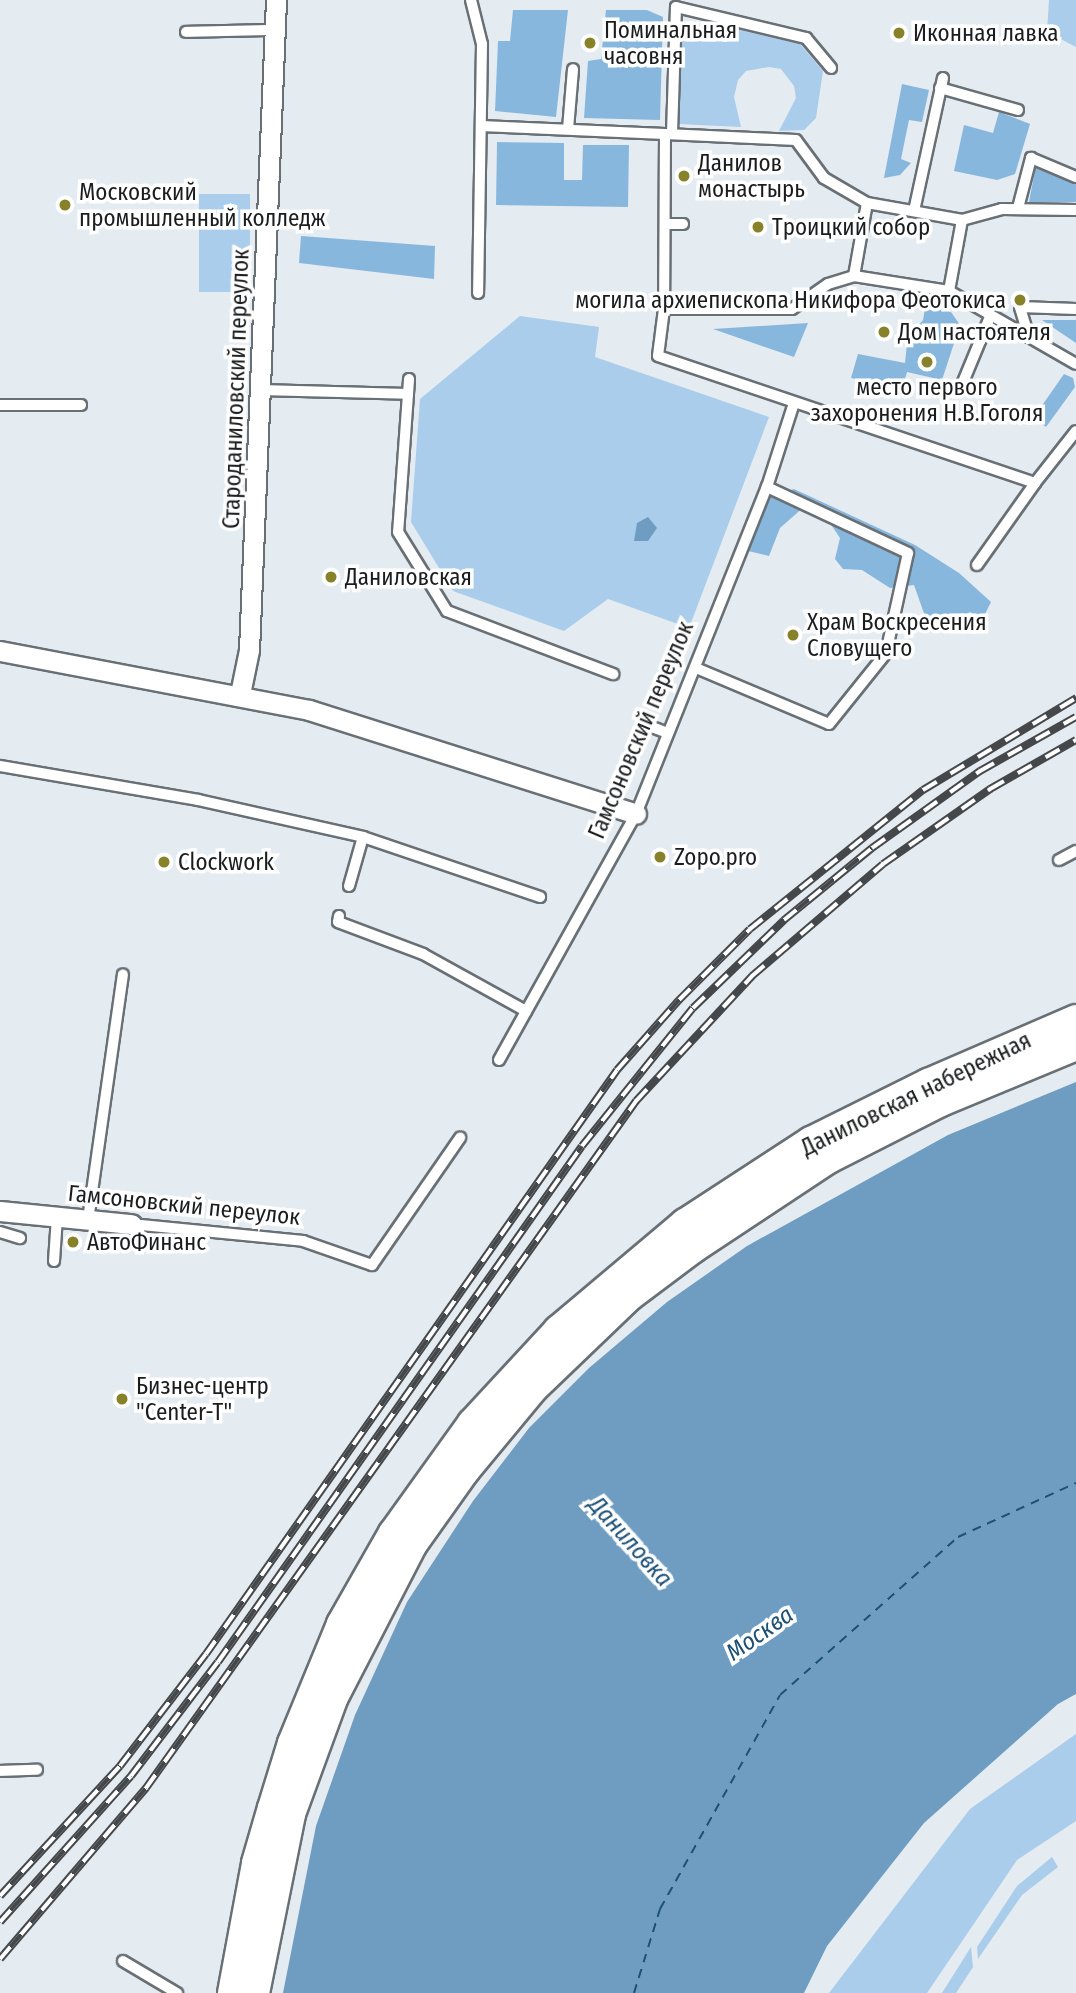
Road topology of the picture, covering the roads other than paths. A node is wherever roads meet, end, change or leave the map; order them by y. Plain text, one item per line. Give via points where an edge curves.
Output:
1 (275, 0) edge
2 (471, 0) edge
3 (275, 30) junction
4 (186, 32) dead end
5 (831, 68) dead end
6 (573, 69) dead end
7 (1018, 110) dead end
8 (481, 126) junction
9 (568, 129) junction
10 (668, 134) junction
11 (1076, 177) edge
12 (867, 203) junction
13 (1018, 208) junction
14 (1076, 210) edge
15 (914, 211) junction
16 (962, 220) junction
17 (665, 224) junction
18 (683, 224) dead end
19 (854, 276) junction
20 (949, 291) junction
21 (478, 293) dead end
22 (1076, 309) edge
23 (664, 310) junction
24 (990, 317) junction
25 (1028, 337) junction
26 (1076, 364) edge
27 (409, 379) dead end
28 (961, 387) dead end
29 (260, 390) junction
30 (408, 394) junction
31 (794, 403) junction
32 (0, 405) edge
33 (81, 405) dead end
34 (1076, 431) edge
35 (1035, 483) junction
36 (767, 487) junction
37 (977, 565) dead end
38 (0, 651) edge
39 (696, 668) junction
40 (613, 674) dead end
41 (240, 694) junction
42 (652, 727) dead end
43 (668, 733) junction
44 (0, 766) edge
45 (640, 816) junction
46 (363, 837) junction
47 (1076, 852) edge
48 (1059, 860) dead end
49 (349, 886) dead end
50 (540, 898) dead end
51 (339, 916) dead end
52 (123, 974) dead end
53 (526, 1011) junction
54 (1076, 1019) edge
55 (1076, 1046) edge
56 (499, 1060) dead end
57 (460, 1138) dead end
58 (0, 1211) edge
59 (57, 1217) junction
60 (88, 1220) junction
61 (131, 1224) joint
62 (0, 1232) edge
63 (20, 1238) dead end
64 (54, 1261) dead end
65 (37, 1770) dead end
66 (0, 1771) edge
67 (123, 1961) dead end
68 (177, 1993) edge
69 (232, 1993) edge
70 (255, 1993) edge

1 - 3 street, Староданиловский переулок
2 - 8 lane via 482,44
3 - 4 lane
3 - 29 street, Староданиловский переулок
5 - 10 lane via 807,38 676,7
6 - 9 lane
7 - 15 lane via 941,83
8 - 9 lane
8 - 21 lane
9 - 10 lane
10 - 12 lane via 796,140 824,178
10 - 17 lane
11 - 13 lane via 1031,158
12 - 15 lane
12 - 19 lane
13 - 14 lane
13 - 16 lane
15 - 16 lane
16 - 20 lane
17 - 18 lane
17 - 23 lane
19 - 20 lane
19 - 23 lane via 828,284 792,310
20 - 24 lane
22 - 25 lane via 1020,307
23 - 31 lane via 658,356
24 - 25 lane
24 - 28 lane
25 - 26 lane
27 - 30 lane
29 - 30 lane
29 - 41 street, Староданиловский переулок via 249,650
30 - 40 lane via 398,532 447,611
31 - 35 lane
31 - 36 lane, Гамсоновский переулок
32 - 33 lane
34 - 35 lane
35 - 37 lane
36 - 39 lane, Гамсоновский переулок
36 - 39 lane via 908,553 886,653 829,724
38 - 41 street
39 - 43 lane, Гамсоновский переулок
41 - 45 street via 309,710
42 - 43 lane
43 - 45 lane, Гамсоновский переулок
44 - 46 lane via 198,800
45 - 53 lane, Гамсоновский переулок
46 - 49 lane
46 - 50 lane
47 - 48 lane
51 - 53 lane via 338,922 422,954
52 - 60 lane
53 - 56 lane, Гамсоновский переулок
54 - 69 main road, Даниловская набережная via 928,1083 811,1141 685,1223 558,1330 472,1423 393,1533 341,1624 292,1743 272,1808 256,1863
55 - 70 main road, Даниловская набережная via 941,1102 827,1160 630,1296 533,1389 464,1471 413,1544 333,1699 291,1814
57 - 61 lane, Гамсоновский переулок via 372,1265 303,1241
58 - 59 street, Гамсоновский переулок
59 - 60 street, Гамсоновский переулок
59 - 64 lane
60 - 61 street, Гамсоновский переулок
62 - 63 lane
65 - 66 lane
67 - 68 lane

